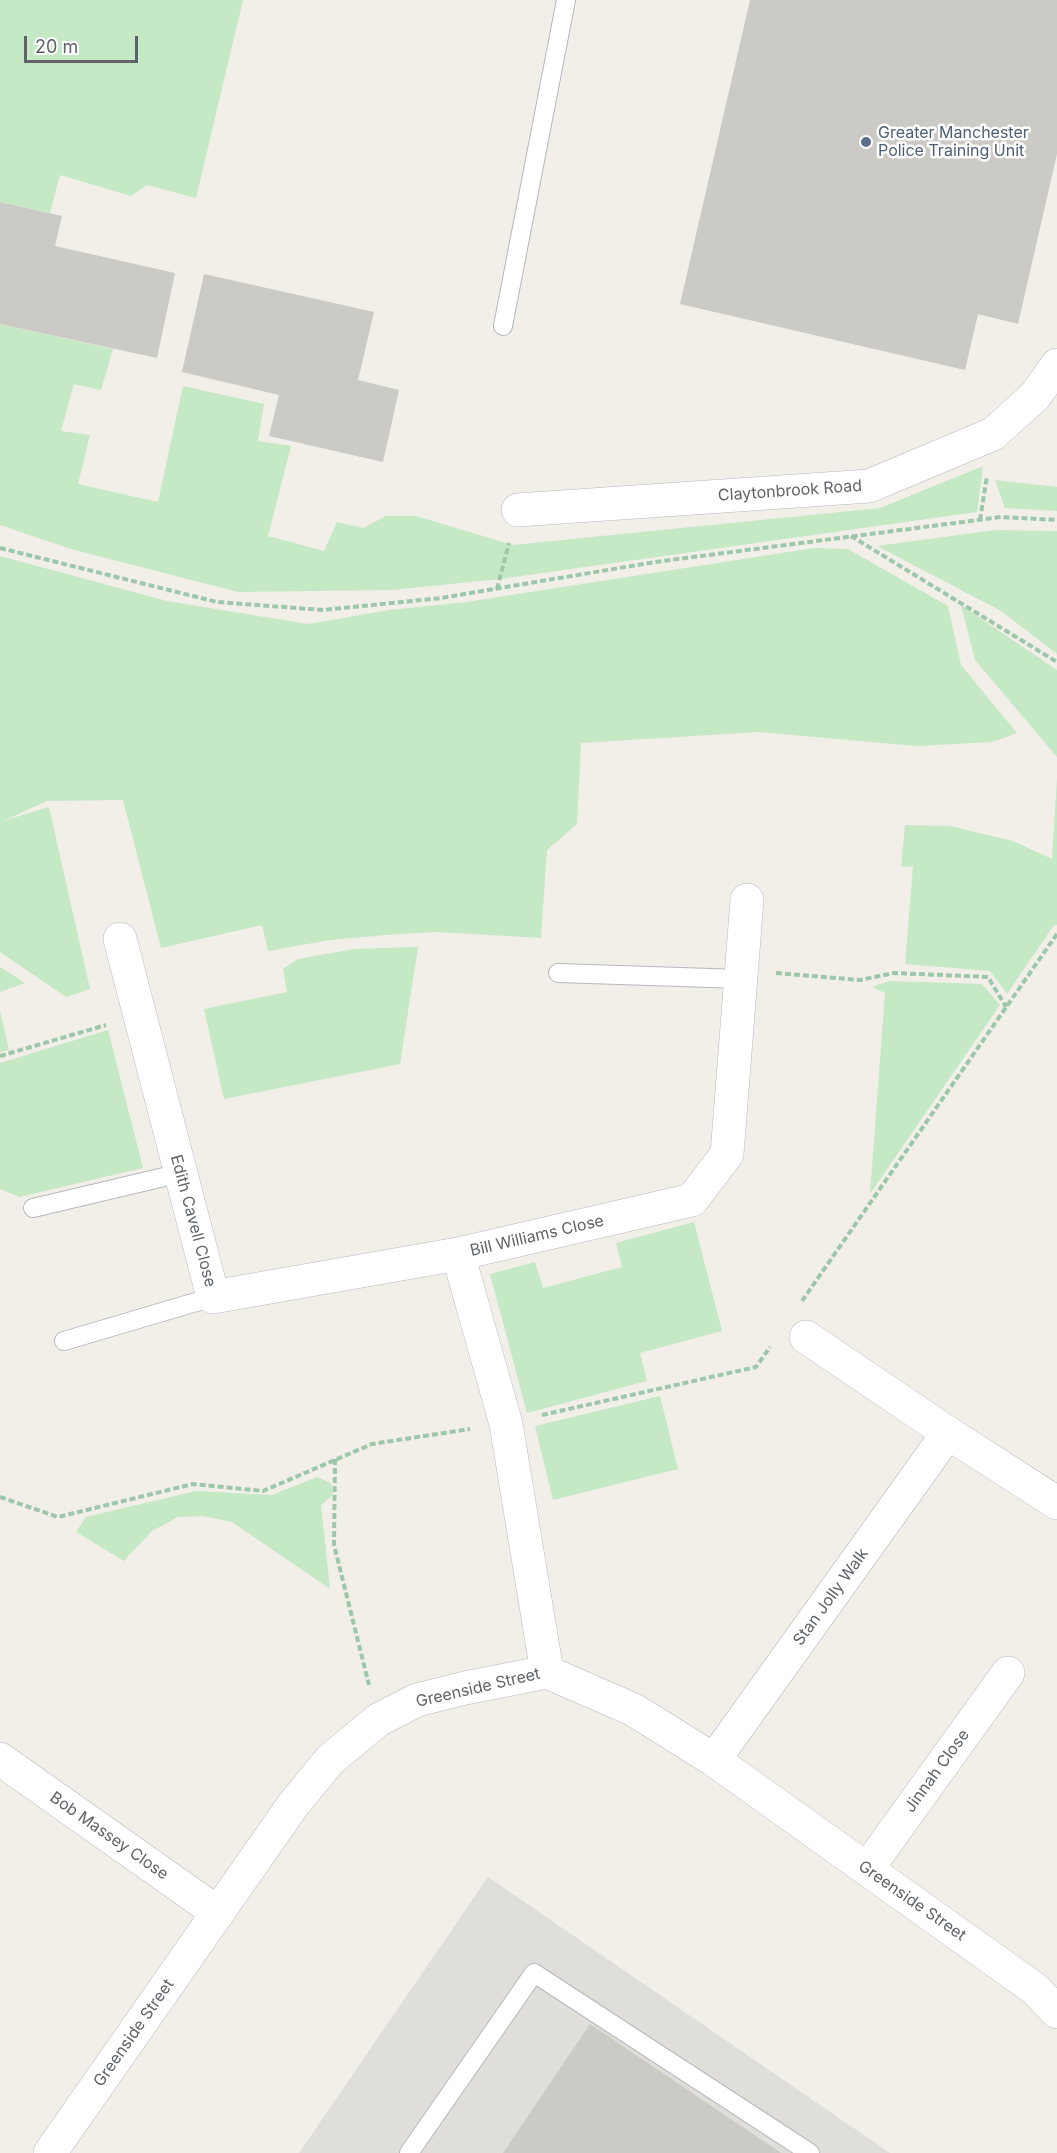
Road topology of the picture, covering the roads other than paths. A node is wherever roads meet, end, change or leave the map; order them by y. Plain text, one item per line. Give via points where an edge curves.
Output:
1 (566, 0) edge
2 (502, 326) dead end
3 (1057, 365) edge
4 (518, 510) road end
5 (747, 900) dead end
6 (120, 939) dead end
7 (558, 973) dead end
8 (741, 974) junction
9 (181, 1173) junction
10 (33, 1208) dead end
11 (458, 1254) junction
12 (213, 1298) junction
13 (793, 1328) road end
14 (64, 1341) dead end
15 (948, 1433) junction
16 (1057, 1503) edge
17 (547, 1672) junction
18 (1008, 1673) dead end
19 (0, 1759) edge
20 (714, 1760) junction
21 (867, 1869) junction
22 (218, 1913) junction
23 (1057, 2012) edge
24 (50, 2153) edge
25 (409, 2153) edge
26 (810, 2153) edge

1 - 2 lane
3 - 4 street, Claytonbrook Road via 1035,396 993,434 869,486
5 - 8 street, Bill Williams Close
6 - 9 street, Edith Cavell Close
7 - 8 lane
8 - 11 street, Bill Williams Close via 727,1154 692,1200
9 - 10 lane
9 - 12 street, Edith Cavell Close
11 - 12 street, Edith Cavell Close
11 - 17 street, Bill Williams Close via 506,1424
12 - 14 lane
13 - 15 street
15 - 16 street
15 - 20 street, Stan Jolly Walk
17 - 20 street, Greenside Street via 634,1710
17 - 22 street, Greenside Street via 417,1700 378,1720 330,1760 293,1805
18 - 21 street, Jinnah Close
19 - 22 street, Bob Massey Close
20 - 21 street, Greenside Street
21 - 23 street, Greenside Street via 1035,1989
22 - 24 street, Greenside Street
25 - 26 lane via 534,1973

